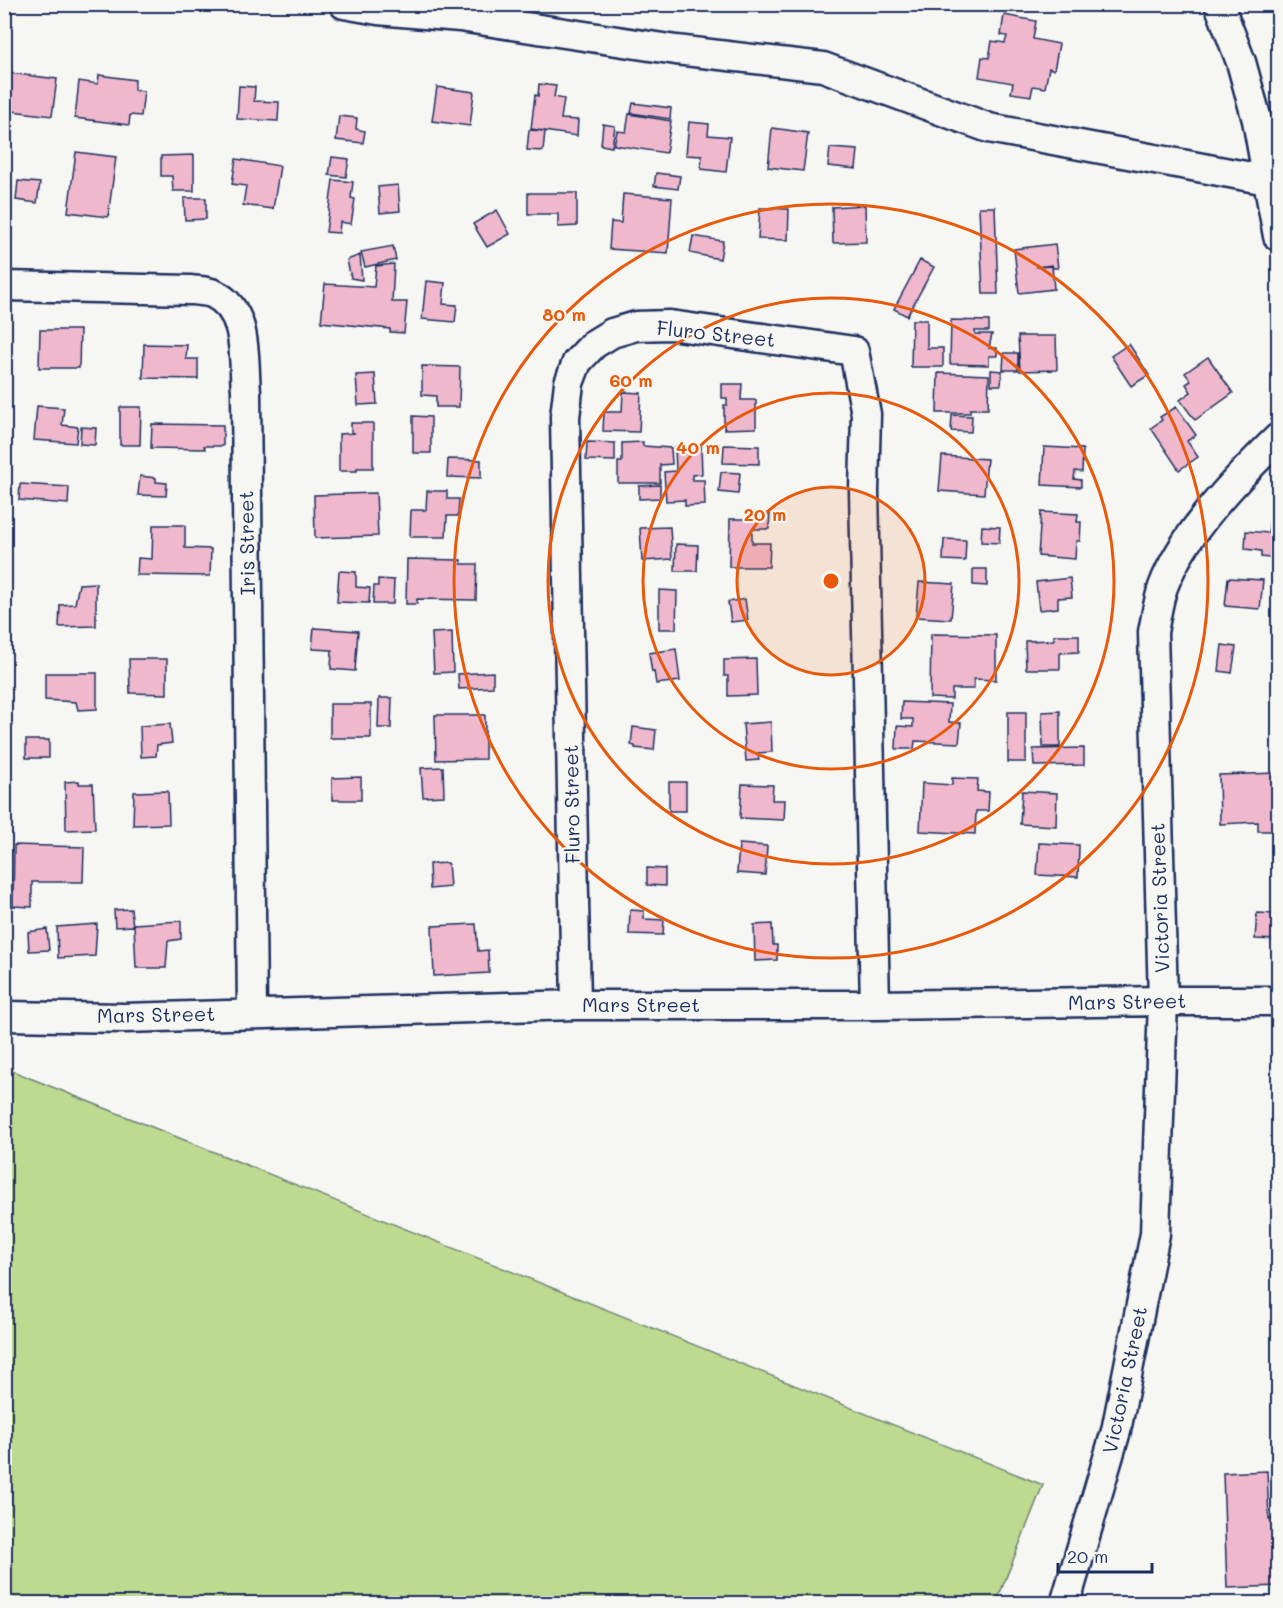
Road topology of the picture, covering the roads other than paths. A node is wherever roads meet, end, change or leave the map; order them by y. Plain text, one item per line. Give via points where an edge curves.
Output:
1 (344, 4) edge
2 (1219, 4) edge
3 (378, 7) edge
4 (1267, 180) junction
5 (1278, 237) edge
6 (4, 286) edge
7 (1278, 438) edge
8 (1163, 1001) junction
9 (1278, 1001) edge
10 (576, 1005) junction
11 (874, 1005) junction
12 (252, 1012) junction
13 (4, 1016) edge
14 (1065, 1604) edge

1 - 3 street
2 - 4 street via 1257,120
3 - 4 street via 823,67 989,128
4 - 5 street
6 - 12 street, Iris Street via 202,291 229,304 239,319 246,391
7 - 8 street, Victoria Street via 1217,503 1184,548 1163,587 1153,632
8 - 9 street, Mars Street
8 - 11 street, Mars Street
8 - 14 street, Victoria Street via 1155,1234 1116,1431
10 - 11 street, Mars Street
10 - 11 street, Fluro Street via 565,417 569,383 577,362 594,344 612,333 636,326 670,325 854,351 866,414
10 - 12 street, Mars Street
12 - 13 street, Mars Street

